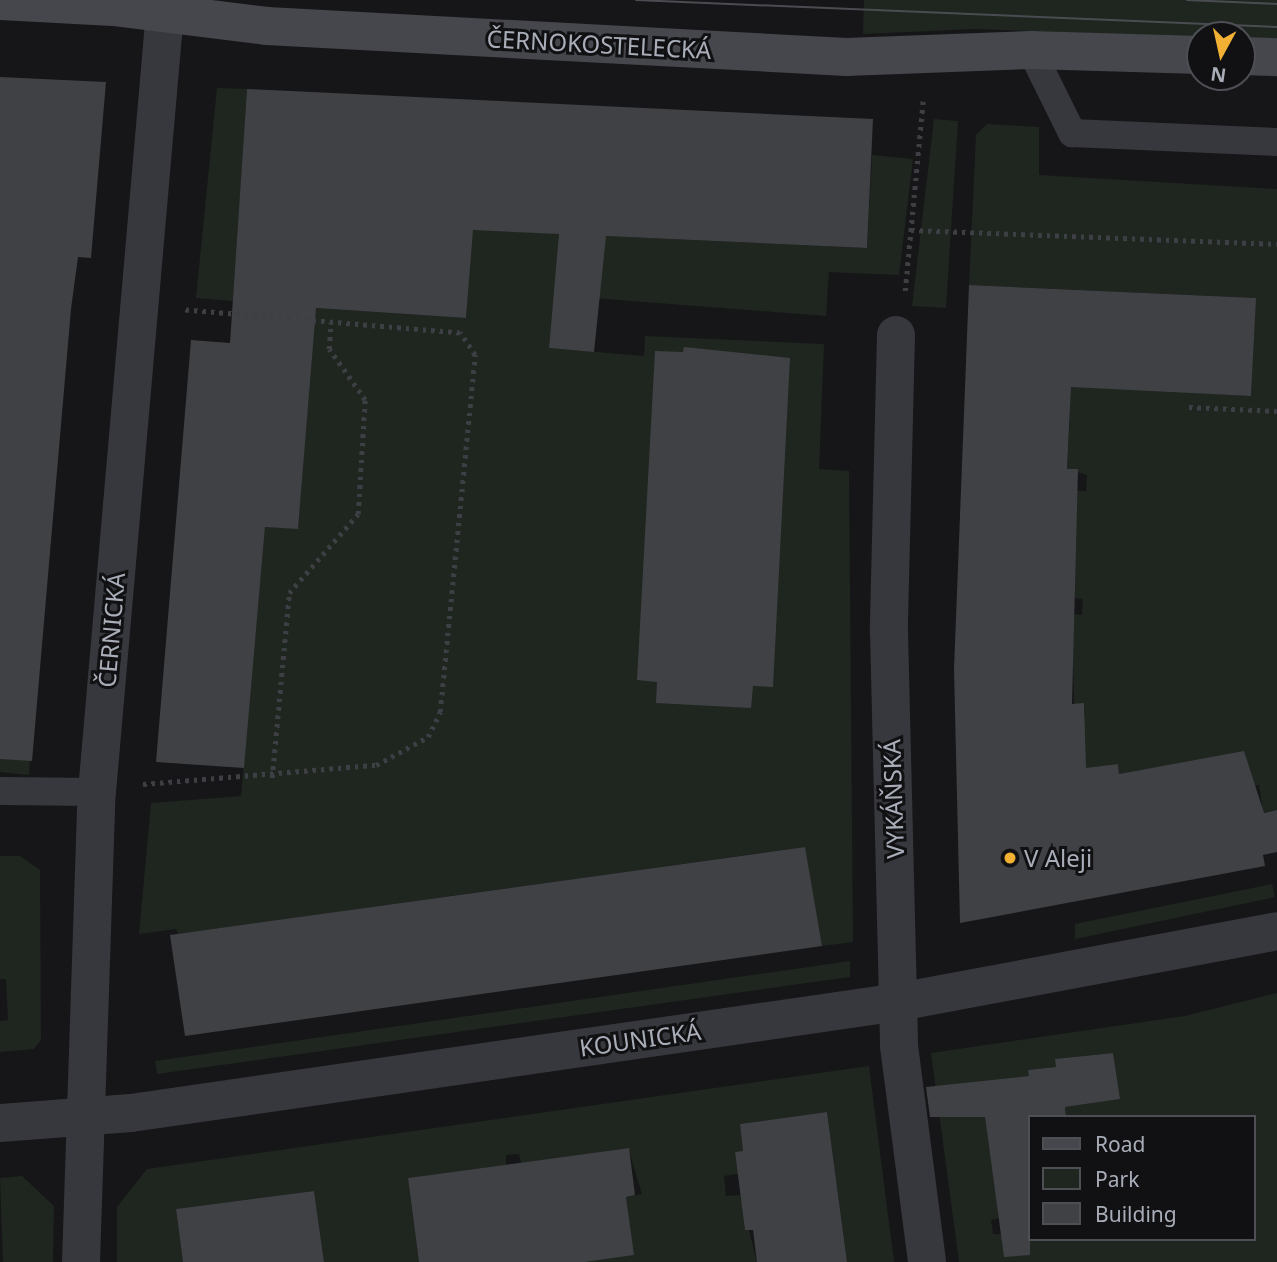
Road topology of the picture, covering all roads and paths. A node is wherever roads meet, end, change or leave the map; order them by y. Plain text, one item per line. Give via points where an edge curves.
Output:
1 (0, 1) edge
2 (165, 8) edge
3 (1031, 50) junction
4 (1186, 55) edge
5 (1256, 56) edge
6 (1277, 57) edge
7 (924, 93) dead end
8 (1277, 142) edge
9 (911, 230) junction
10 (1277, 244) edge
11 (905, 293) dead end
12 (138, 306) junction
13 (331, 323) junction
14 (896, 335) dead end
15 (1189, 407) dead end
16 (1277, 411) edge
17 (272, 778) junction
18 (0, 791) edge
19 (97, 792) junction
20 (1277, 931) edge
21 (899, 1002) junction
22 (82, 1118) junction
23 (0, 1123) edge
24 (81, 1262) edge
25 (927, 1262) edge

1 - 2 main road, ČERNOKOSTELECKÁ
2 - 3 main road, ČERNOKOSTELECKÁ via 846,57
2 - 12 street, ČERNICKÁ
3 - 4 main road, ČERNOKOSTELECKÁ
3 - 8 lane via 1072,133
5 - 6 main road
7 - 9 path
9 - 10 path
9 - 11 path
12 - 13 path
12 - 19 street, ČERNICKÁ
13 - 17 path via 329,349 365,400 358,514 289,593
13 - 17 path via 460,333 473,345 440,712 428,737 394,761
14 - 21 street, VYKÁŇSKÁ via 889,632
15 - 16 path
17 - 19 path
18 - 19 lane
19 - 22 street, ČERNICKÁ
20 - 21 street, KOUNICKÁ
21 - 22 street, KOUNICKÁ
21 - 25 street, VYKÁŇSKÁ
22 - 23 street, KOUNICKÁ
22 - 24 street, ČERNICKÁ

